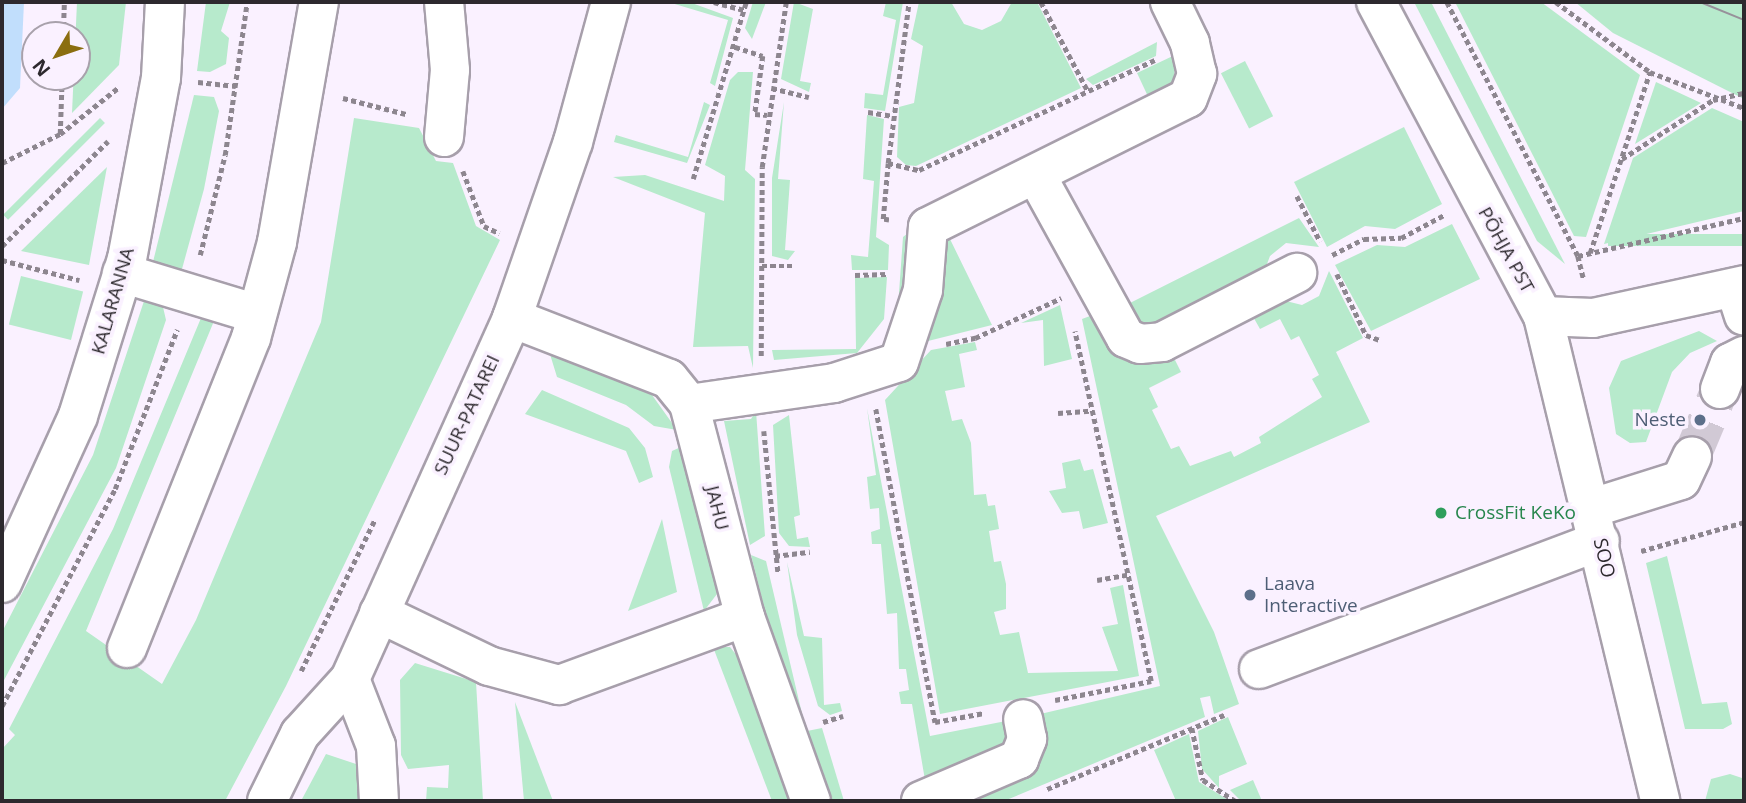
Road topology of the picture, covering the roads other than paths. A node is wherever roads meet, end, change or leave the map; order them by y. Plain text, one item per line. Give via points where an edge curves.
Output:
1 (165, 2) edge
2 (319, 2) edge
3 (444, 2) edge
4 (611, 2) edge
5 (1170, 2) edge
6 (1376, 2) edge
7 (452, 151) road end
8 (1036, 175) junction
9 (1297, 273) road end
10 (108, 278) junction
11 (1741, 296) edge
12 (257, 314) junction
13 (1543, 316) junction
14 (512, 318) junction
15 (1744, 356) edge
16 (1720, 389) tunnel mouth
17 (689, 404) junction
18 (1692, 456) tunnel mouth
19 (1609, 534) junction
20 (2, 583) edge
21 (379, 613) junction
22 (745, 617) junction
23 (127, 648) dead end
24 (1259, 669) dead end
25 (350, 679) junction
26 (1018, 711) road end
27 (267, 801) edge
28 (379, 801) edge
29 (811, 801) edge
30 (921, 801) edge
31 (1660, 801) edge

1 - 10 street, KALARANNA via 161,78
2 - 12 street
3 - 7 street
4 - 14 street, SUUR-PATAREI via 573,142
5 - 8 street via 1191,43 1197,74 1188,98
6 - 13 street, PÕHJA PST via 1476,198
8 - 9 street via 1119,328 1140,344 1161,342
8 - 17 street via 928,227 923,290 907,350 890,368
10 - 12 street via 190,294
10 - 20 street, KALARANNA via 78,416
11 - 13 street, PÕHJA PST via 1593,318
12 - 23 street
13 - 19 street, SOO
14 - 17 street, JAHU via 669,379
14 - 21 street, SUUR-PATAREI
15 - 16 street via 1730,363
17 - 22 street, JAHU
18 - 19 street via 1681,480
19 - 24 street
19 - 31 street, SOO
21 - 22 street via 489,666 559,685
21 - 25 street, SUUR-PATAREI
22 - 29 street, JAHU
25 - 27 street, SUUR-PATAREI via 300,734
25 - 28 street via 376,746
26 - 30 street via 1027,739 1019,759

